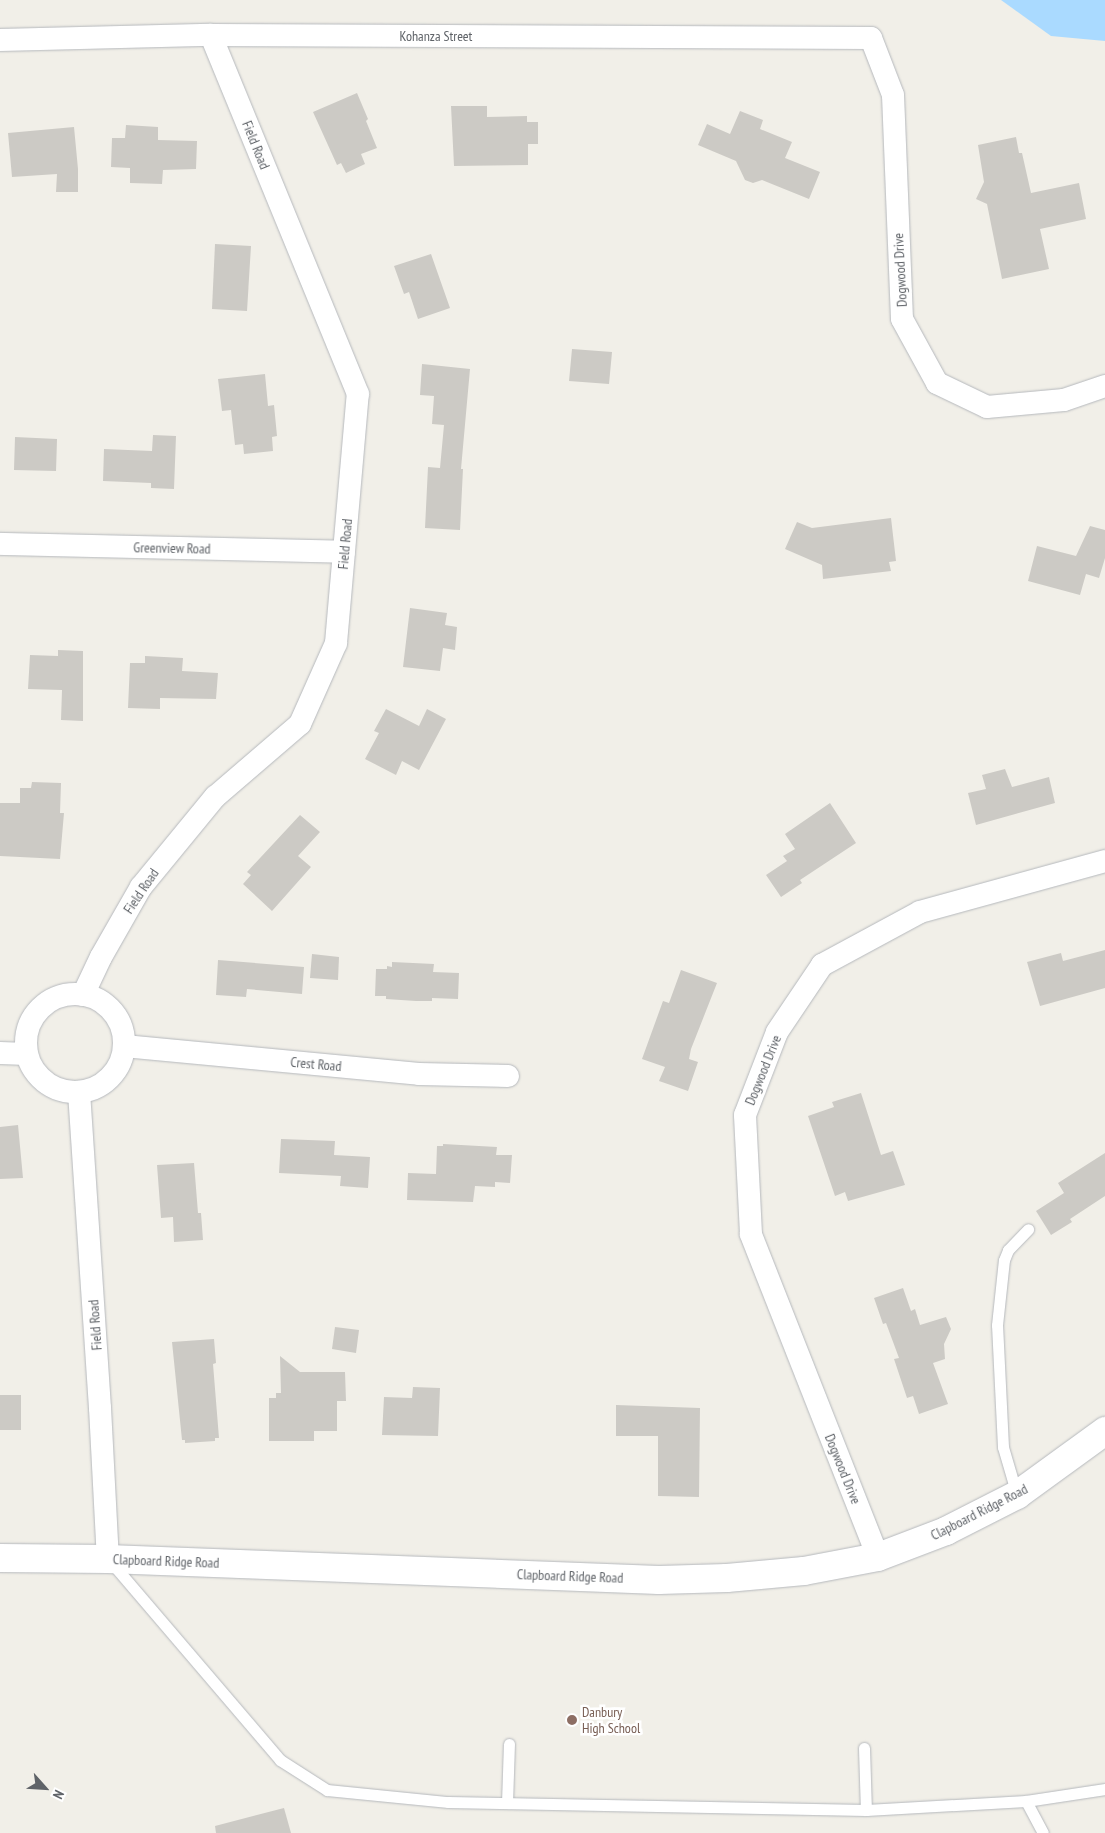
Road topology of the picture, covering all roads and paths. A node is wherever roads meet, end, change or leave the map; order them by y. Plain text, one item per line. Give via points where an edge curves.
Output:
1 (211, 35) junction
2 (871, 38) joint
3 (0, 40) edge
4 (1105, 386) edge
5 (0, 544) edge
6 (344, 552) junction
7 (1105, 861) edge
8 (83, 995) junction
9 (124, 1046) junction
10 (0, 1053) edge
11 (27, 1054) junction
12 (508, 1076) dead end
13 (79, 1092) junction
14 (1028, 1229) dead end
15 (1104, 1435) edge
16 (1017, 1495) junction
17 (878, 1557) junction
18 (0, 1558) edge
19 (108, 1558) junction
20 (509, 1744) dead end
21 (864, 1748) dead end
22 (1105, 1789) edge
23 (1026, 1802) junction
24 (507, 1803) junction
25 (866, 1810) junction
26 (1043, 1833) edge

1 - 2 street, Kohanza Street
1 - 3 street, Kohanza Street
1 - 6 street, Field Road via 358,394
2 - 4 street, Dogwood Drive via 893,95 902,319 937,383 987,407 1064,400
5 - 6 street, Greenview Road
6 - 8 street, Field Road via 336,643 300,724 215,797 141,887
7 - 17 street, Dogwood Drive via 920,912 822,966 777,1032 745,1115 751,1234
8 - 9 street via 100,1001 113,1013 122,1028
8 - 11 street via 64,995 46,1003 33,1017 26,1035
9 - 12 street, Crest Road via 419,1074
9 - 13 street via 120,1063 110,1078 96,1088
10 - 11 street
11 - 13 street via 34,1070 46,1083 61,1091
13 - 19 street, Field Road
14 - 16 lane via 1008,1250 1004,1260 997,1325 1004,1447
15 - 16 main road, Clapboard Ridge Road
16 - 17 main road, Clapboard Ridge Road via 946,1531
17 - 19 main road, Clapboard Ridge Road via 804,1571 659,1580
18 - 19 main road, Clapboard Ridge Road
19 - 24 lane via 280,1760 327,1790 448,1802
20 - 24 lane
21 - 25 lane
22 - 23 lane
23 - 25 lane
23 - 26 lane
24 - 25 lane

